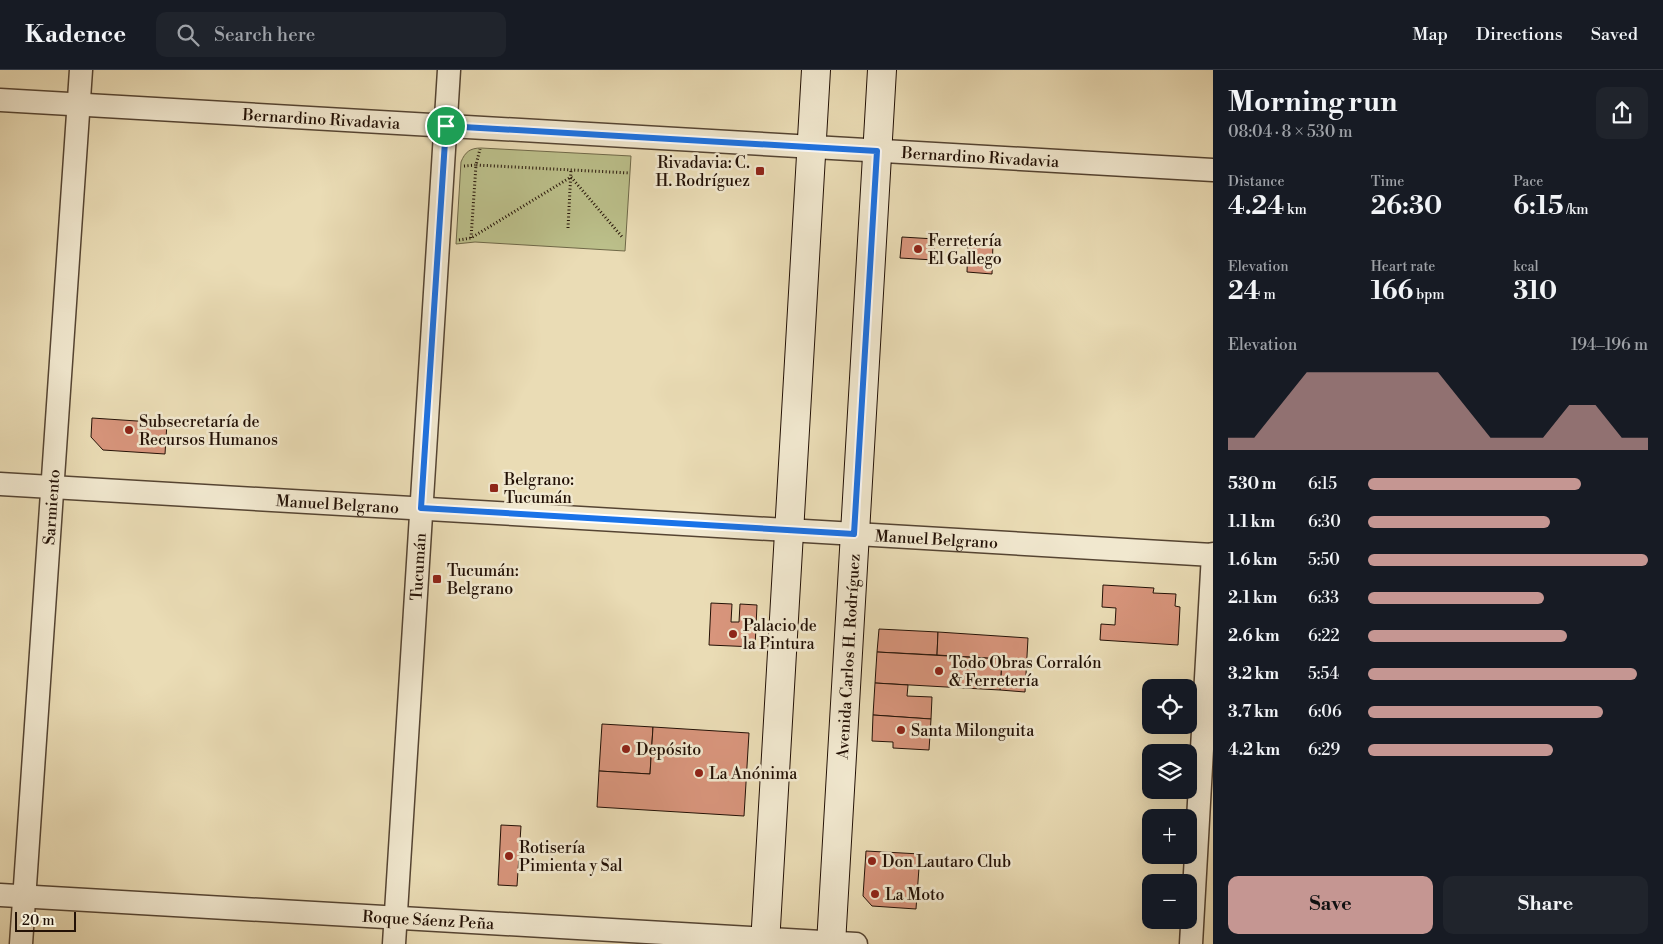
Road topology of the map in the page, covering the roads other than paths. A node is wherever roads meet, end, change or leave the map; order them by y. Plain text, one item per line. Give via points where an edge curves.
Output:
1 (81, 70) edge
2 (449, 70) edge
3 (816, 70) edge
4 (882, 70) edge
5 (0, 100) edge
6 (78, 105) junction
7 (446, 126) junction
8 (811, 147) junction
9 (877, 151) junction
10 (1213, 170) edge
11 (0, 484) edge
12 (52, 487) junction
13 (421, 508) junction
14 (789, 530) junction
15 (854, 534) junction
16 (1213, 554) edge
17 (0, 895) edge
18 (24, 896) junction
19 (396, 918) junction
20 (765, 941) edge
21 (21, 944) edge
22 (394, 944) edge
23 (839, 944) edge
24 (1191, 944) edge

1 - 6 street, Sarmiento
2 - 7 street, Tucumán
3 - 8 main road
4 - 9 main road, Avenida Carlos H. Rodríguez
5 - 6 street, Bernardino Rivadavia
6 - 7 street, Bernardino Rivadavia
6 - 12 street, Sarmiento
7 - 8 street, Bernardino Rivadavia
7 - 13 street, Tucumán
8 - 9 street, Bernardino Rivadavia
8 - 14 main road
9 - 10 street, Bernardino Rivadavia
9 - 15 main road, Avenida Carlos H. Rodríguez
11 - 12 street, Manuel Belgrano
12 - 13 street, Manuel Belgrano
12 - 18 street, Sarmiento
13 - 14 street, Manuel Belgrano
13 - 19 street, Tucumán
14 - 15 street, Manuel Belgrano
14 - 20 main road
15 - 16 street, Manuel Belgrano
15 - 23 main road, Avenida Carlos H. Rodríguez
16 - 24 street
17 - 18 street, Roque Sáenz Peña
18 - 19 street, Roque Sáenz Peña
18 - 21 street, Sarmiento
19 - 20 street, Roque Sáenz Peña
19 - 22 street, Tucumán
20 - 23 street, Roque Sáenz Peña

